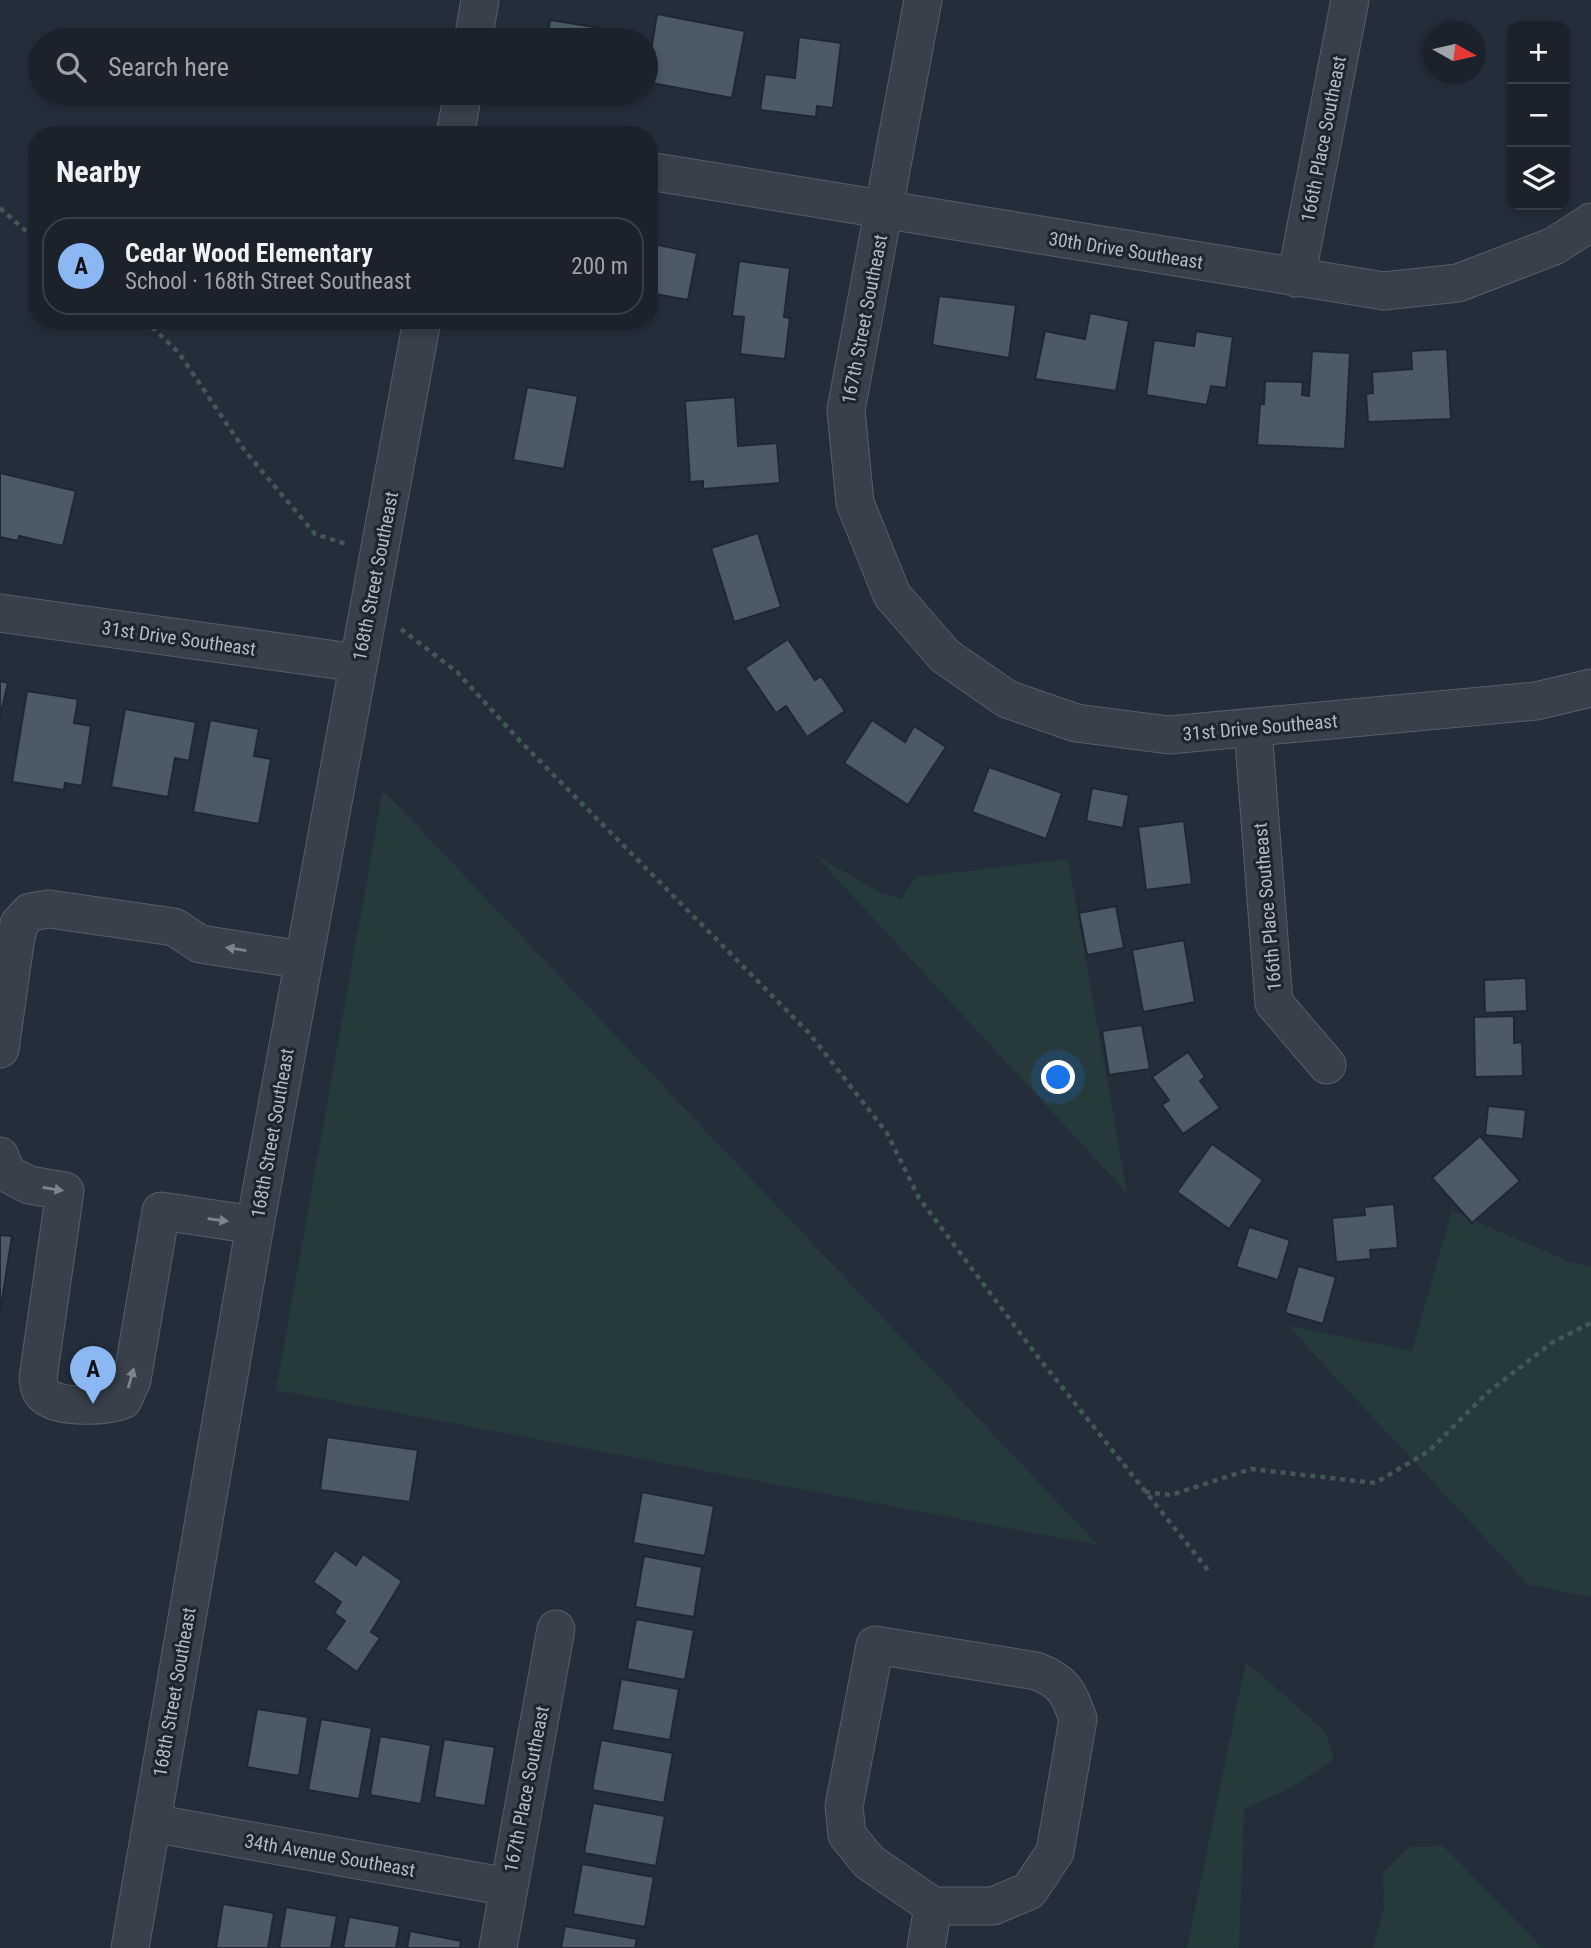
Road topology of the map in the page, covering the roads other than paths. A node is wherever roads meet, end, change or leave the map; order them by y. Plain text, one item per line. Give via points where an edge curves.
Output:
1 (480, 0) edge
2 (923, 0) edge
3 (1350, 0) edge
4 (475, 28) edge
5 (461, 105) edge
6 (457, 126) edge
7 (658, 173) edge
8 (884, 211) junction
9 (1591, 222) edge
10 (1296, 278) junction
11 (420, 329) edge
12 (0, 613) edge
13 (945, 656) joint
14 (358, 663) junction
15 (1591, 688) edge
16 (1253, 729) junction
17 (11, 910) edge
18 (303, 960) junction
19 (0, 1049) edge
20 (1327, 1065) dead end
21 (0, 1156) edge
22 (255, 1225) junction
23 (556, 1629) dead end
24 (152, 1823) junction
25 (508, 1887) junction
26 (933, 1906) junction
27 (130, 1948) edge
28 (498, 1948) edge
29 (926, 1948) edge

1 - 4 street
2 - 8 street, 167th Street Southeast
3 - 10 street, 166th Place Southeast
5 - 6 street
7 - 8 street, 30th Drive Southeast
8 - 10 street, 30th Drive Southeast
8 - 13 street, 167th Street Southeast via 846,410 855,503 892,595
9 - 10 street, 30th Drive Southeast via 1554,246 1458,283 1384,291
11 - 14 street, 168th Street Southeast
12 - 14 street, 31st Drive Southeast
13 - 16 street, 31st Drive Southeast via 1007,699 1076,723 1169,734
14 - 18 street, 168th Street Southeast
15 - 16 street, 31st Drive Southeast via 1536,701
16 - 20 street, 166th Place Southeast via 1274,1003
18 -> 17 street via 200,944 174,927 49,909
17 - 19 street via 15,943
18 - 22 street, 168th Street Southeast
21 -> 22 street via 6,1173 29,1185 65,1191 38,1378 41,1392 51,1401 105,1407 122,1400 132,1380 161,1211
22 - 24 street, 168th Street Southeast
23 - 25 street, 167th Place Southeast
24 - 25 street, 34th Avenue Southeast
24 - 27 street, 168th Street Southeast
25 - 28 street, 167th Place Southeast
26 - 26 street via 993,1906 1028,1891 1055,1852 1078,1719 1071,1699 1056,1678 1046,1674 875,1644 844,1806 846,1835 869,1861
26 - 29 street

